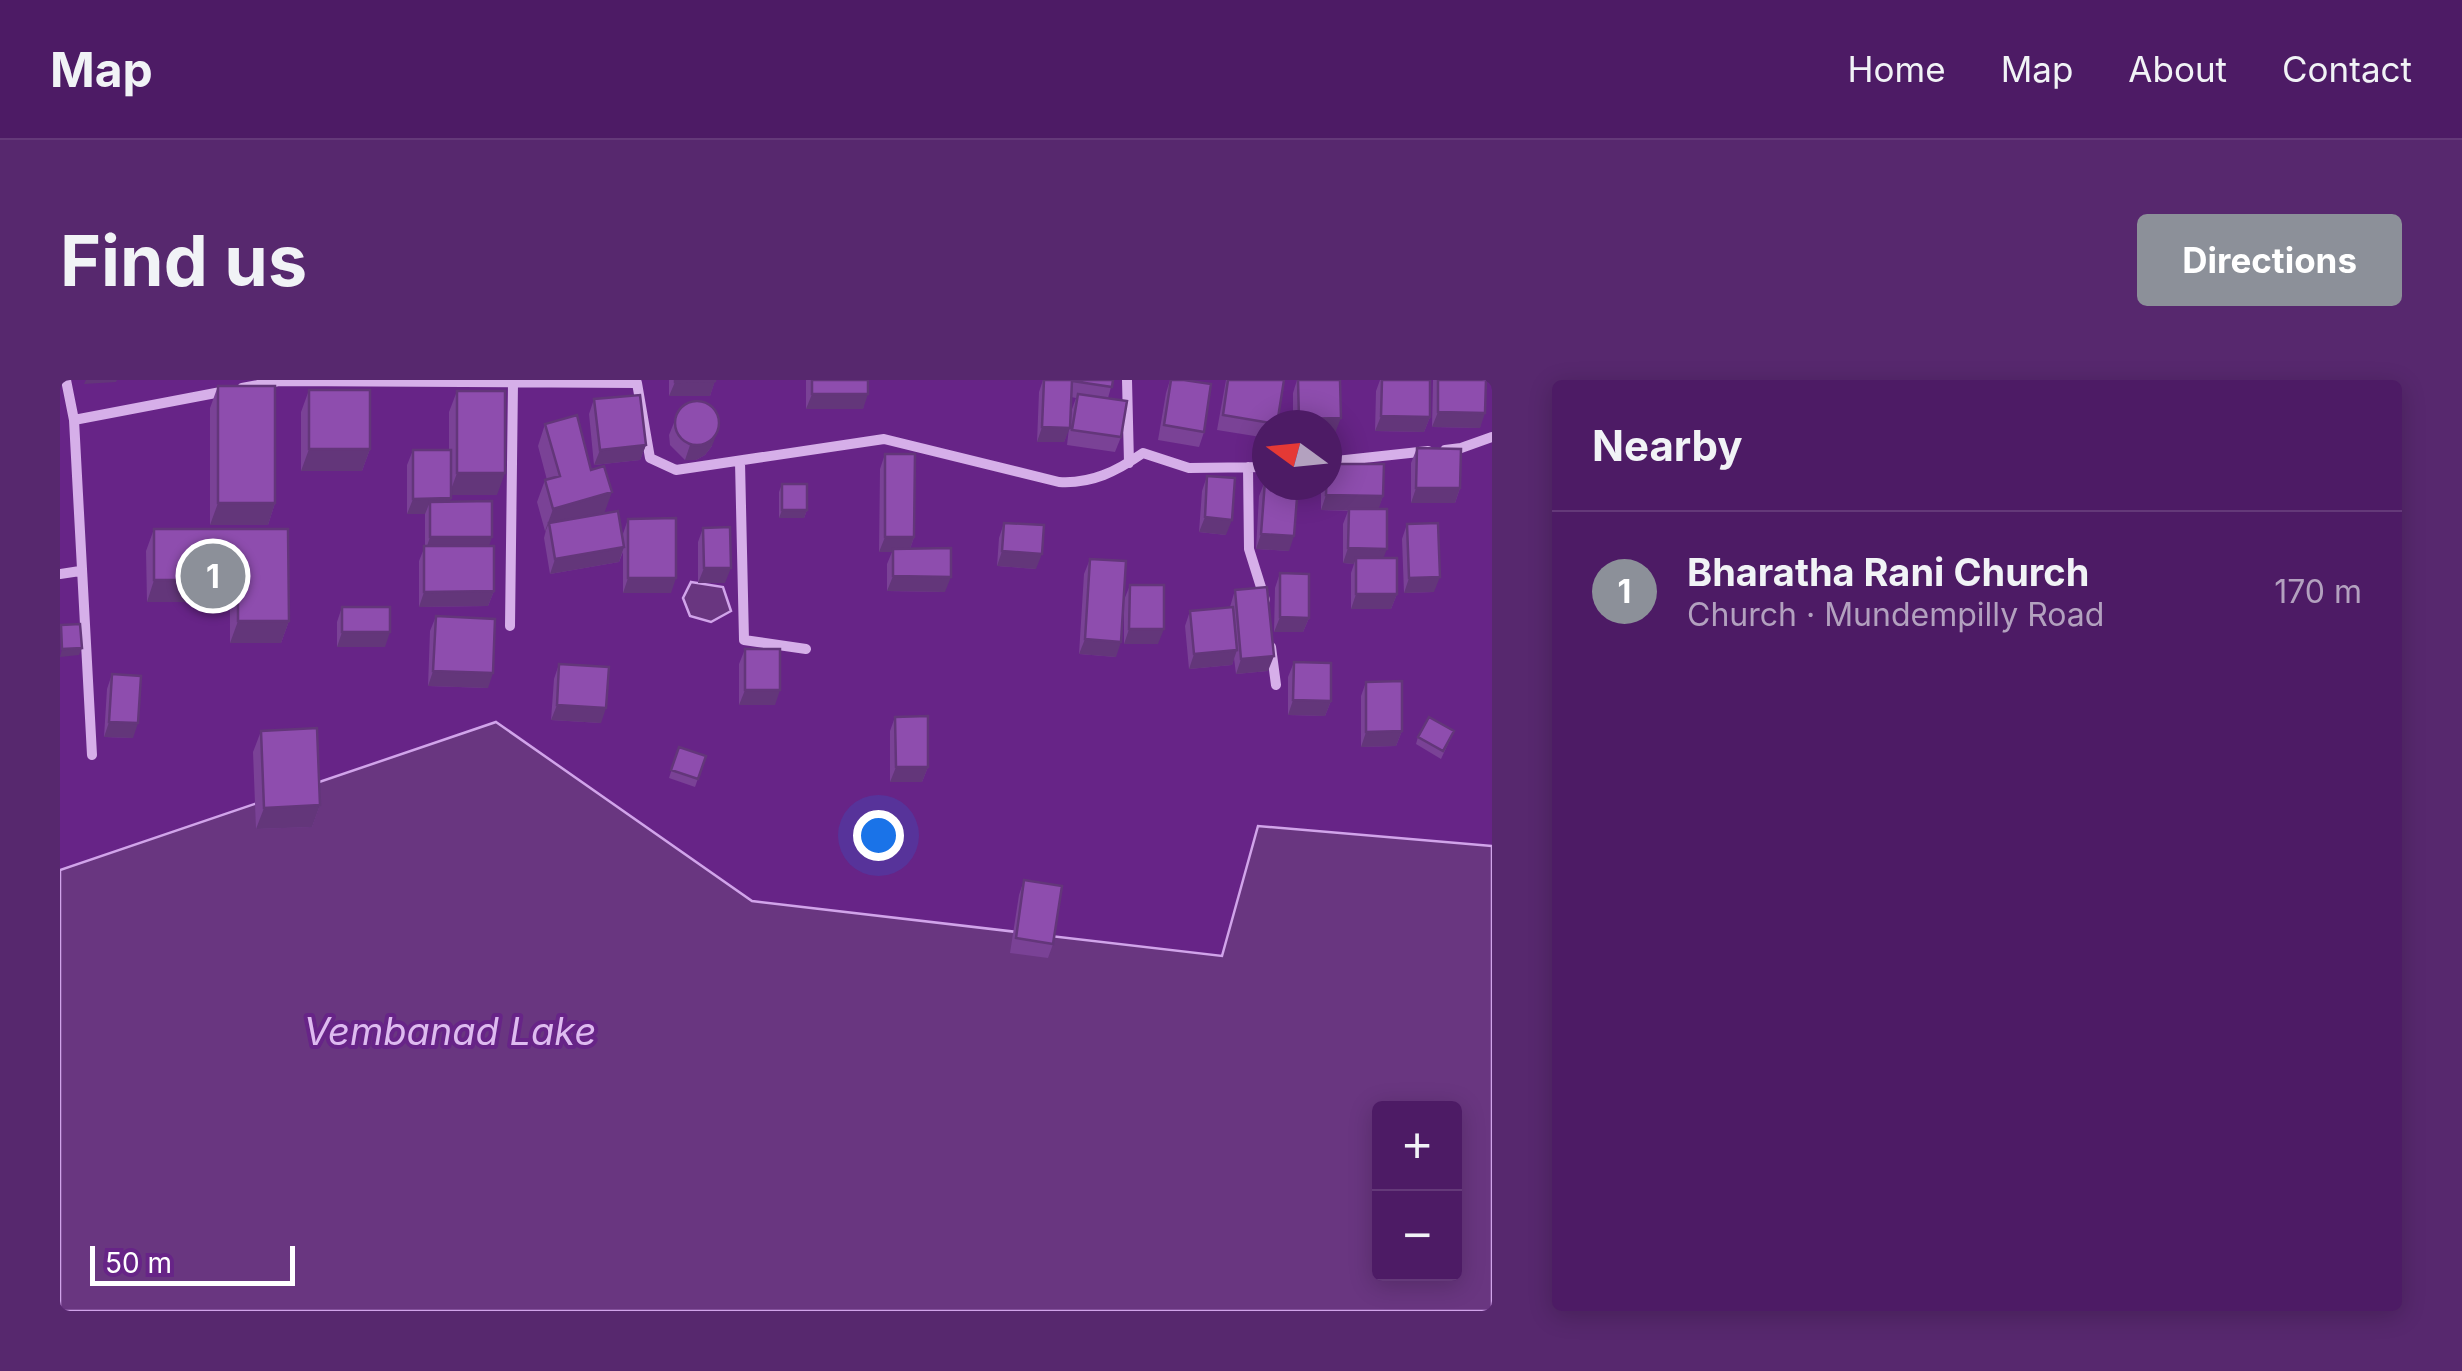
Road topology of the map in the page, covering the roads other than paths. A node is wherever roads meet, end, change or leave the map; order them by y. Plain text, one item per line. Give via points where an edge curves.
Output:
1 (66, 380) edge
2 (1126, 380) edge
3 (513, 383) junction
4 (74, 420) junction
5 (1492, 437) edge
6 (1342, 460) edge
7 (740, 462) junction
8 (1129, 463) junction
9 (1248, 467) junction
10 (1252, 467) edge
11 (80, 571) junction
12 (60, 574) edge
13 (1268, 620) edge
14 (510, 626) dead end
15 (1270, 636) edge
16 (806, 649) dead end
17 (1276, 685) dead end
18 (92, 754) dead end

1 - 4 street
2 - 8 street
3 - 4 street via 279,381
3 - 7 street via 637,383 650,458 676,470
3 - 14 street
4 - 11 street
5 - 6 street via 1461,448
7 - 8 street via 884,439 1059,482 1077,483
7 - 16 street via 744,640
8 - 9 street via 1143,452 1188,468
9 - 10 street
9 - 13 street via 1248,549
11 - 12 street
11 - 18 street
15 - 17 street

